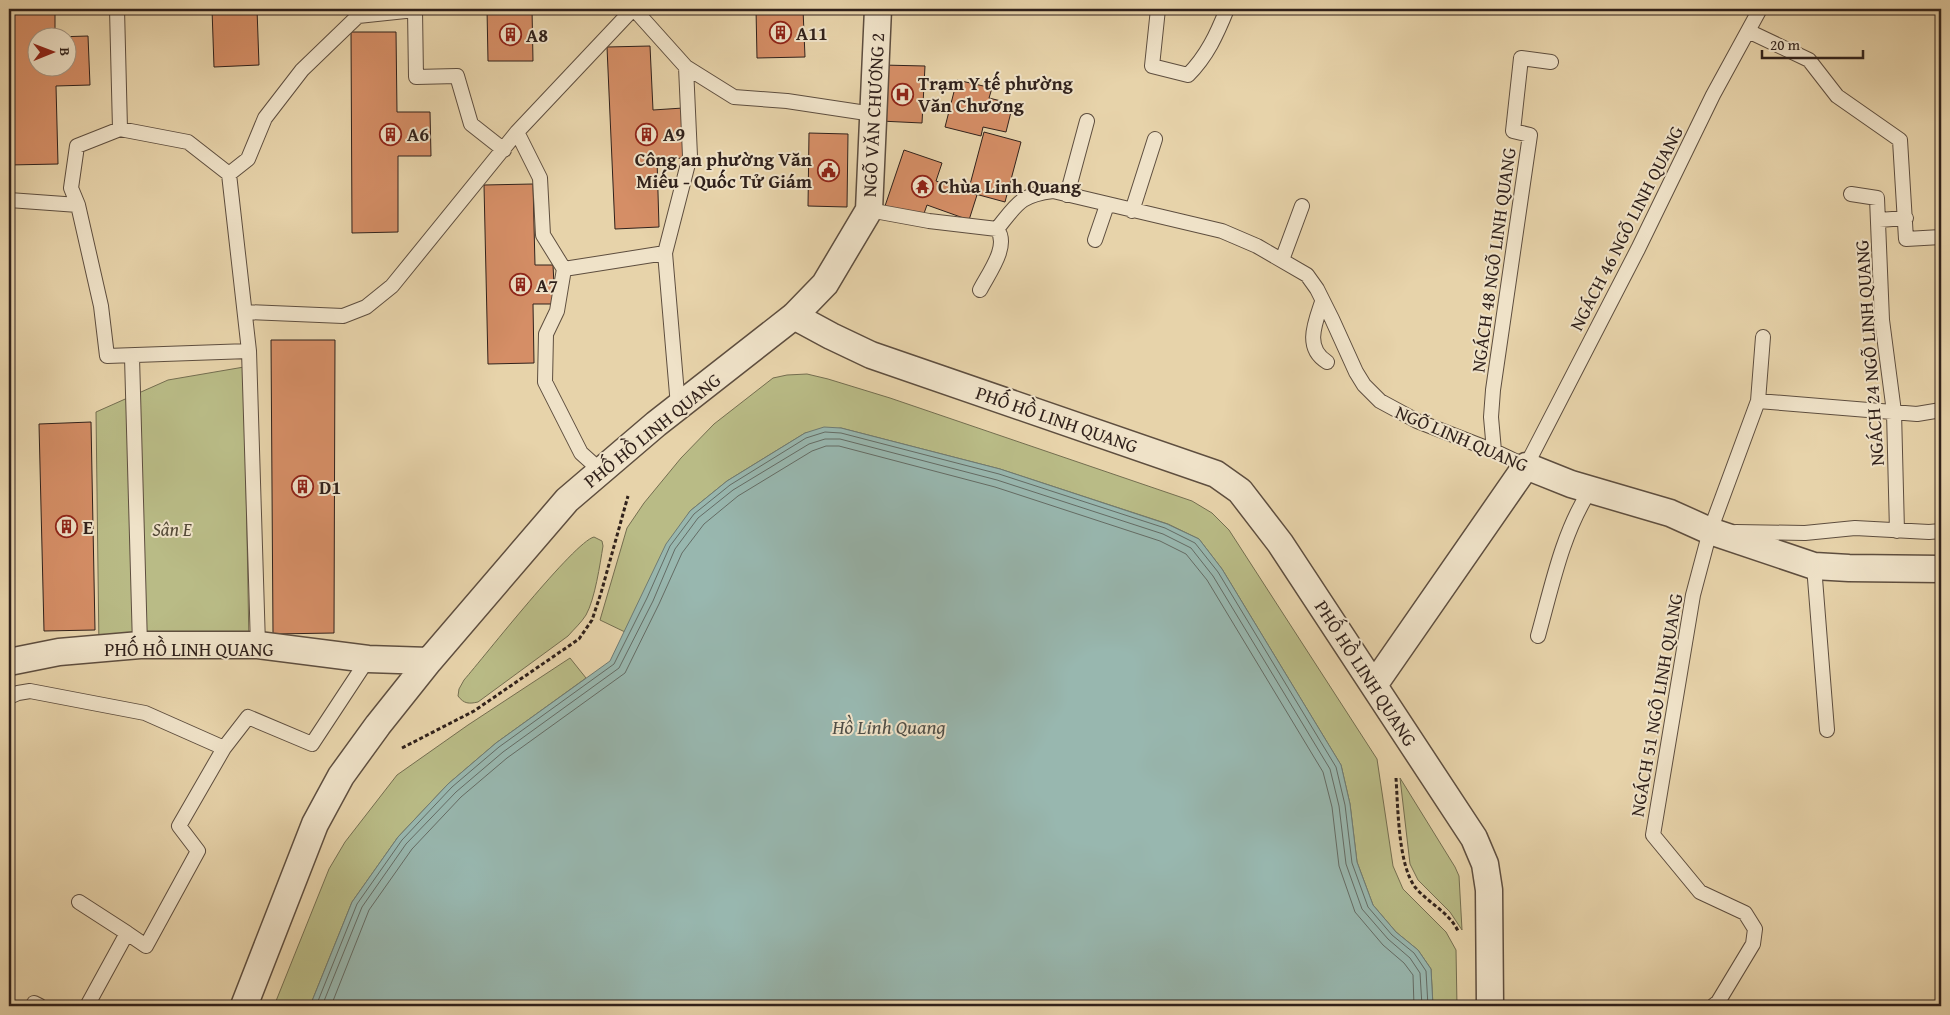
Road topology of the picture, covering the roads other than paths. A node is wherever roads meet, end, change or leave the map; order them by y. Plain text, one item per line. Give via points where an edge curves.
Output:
1 (117, 9) edge
2 (634, 9) edge
3 (878, 9) edge
4 (1158, 9) edge
5 (1227, 9) edge
6 (415, 10) edge
7 (1757, 10) edge
8 (1748, 30) junction
9 (1551, 62) dead end
10 (686, 68) junction
11 (873, 114) junction
12 (1087, 121) dead end
13 (120, 129) junction
14 (517, 132) junction
15 (1155, 139) dead end
16 (504, 150) junction
17 (229, 174) junction
18 (1851, 194) dead end
19 (1067, 195) junction
20 (9, 200) edge
21 (78, 205) junction
22 (1107, 205) junction
23 (1302, 206) dead end
24 (869, 210) junction
25 (1132, 211) junction
26 (1906, 218) junction
27 (1879, 220) junction
28 (997, 229) junction
29 (1941, 236) edge
30 (1095, 240) dead end
31 (666, 253) junction
32 (1282, 260) junction
33 (564, 269) junction
34 (980, 290) dead end
35 (1322, 302) junction
36 (245, 312) junction
37 (794, 316) junction
38 (1763, 337) dead end
39 (249, 351) junction
40 (132, 356) junction
41 (1328, 362) dead end
42 (1758, 401) junction
43 (678, 406) junction
44 (1941, 410) edge
45 (1894, 412) junction
46 (1494, 451) junction
47 (1526, 466) junction
48 (600, 471) junction
49 (1590, 490) junction
50 (1897, 530) junction
51 (1710, 531) junction
52 (1941, 531) edge
53 (1814, 566) junction
54 (1941, 569) edge
55 (1538, 636) dead end
56 (140, 645) junction
57 (258, 645) junction
58 (368, 659) junction
59 (429, 661) junction
60 (9, 662) edge
61 (1374, 685) junction
62 (9, 697) edge
63 (1827, 730) dead end
64 (224, 748) junction
65 (79, 902) dead end
66 (127, 933) junction
67 (87, 1006) edge
68 (244, 1006) edge
69 (1490, 1006) edge
70 (1713, 1006) edge

1 - 13 lane
2 - 10 lane
2 - 14 lane
3 - 11 street, NGÕ VĂN CHƯƠNG 2
4 - 5 lane via 1152,66 1188,75 1201,62
6 - 16 lane via 416,77 457,76 471,124
6 - 17 lane via 358,16 302,70 266,118 248,159
7 - 8 lane, NGÁCH 46 NGÕ LINH QUANG
8 - 26 lane via 1809,60 1837,96 1900,140
8 - 47 lane, NGÁCH 46 NGÕ LINH QUANG
9 - 46 lane, NGÁCH 48 NGÕ LINH QUANG via 1521,58 1513,131 1530,135 1494,381 1491,417
10 - 11 lane via 734,96
10 - 31 lane via 690,156
11 - 24 street, NGÕ VĂN CHƯƠNG 2
12 - 19 lane
13 - 17 lane via 188,142
13 - 21 lane via 77,146 72,188
14 - 16 lane
14 - 33 lane via 540,178 543,235
15 - 25 lane
16 - 36 lane via 392,286 366,307 343,316
17 - 36 lane
18 - 27 lane, NGÁCH 24 NGÕ LINH QUANG via 1877,198
19 - 22 lane, NGÕ LINH QUANG
19 - 28 lane, NGÕ LINH QUANG via 1053,191 1034,194 1018,202
20 - 21 lane
21 - 40 lane via 102,306 107,356
22 - 25 lane, NGÕ LINH QUANG
22 - 30 lane
23 - 32 lane
24 - 28 lane
24 - 37 street, NGÕ VĂN CHƯƠNG 2 via 825,284
25 - 32 lane, NGÕ LINH QUANG via 1222,231
26 - 27 lane
26 - 29 lane via 1906,240
27 - 45 lane, NGÁCH 24 NGÕ LINH QUANG via 1882,320
28 - 34 lane via 1002,242 999,253
31 - 33 lane
31 - 43 lane
32 - 35 lane, NGÕ LINH QUANG via 1307,275
33 - 48 lane via 557,311 546,334 545,382 581,453
35 - 41 lane via 1314,346 1318,357
35 - 46 lane, NGÕ LINH QUANG via 1356,372 1380,401 1417,421
36 - 39 lane
37 - 43 street, PHỐ HỒ LINH QUANG
37 - 61 street, PHỐ HỒ LINH QUANG via 872,355 1216,474 1240,491 1280,543
38 - 42 lane, NGÁCH 51 NGÕ LINH QUANG
39 - 40 lane
39 - 57 lane
40 - 56 lane
42 - 45 lane
42 - 51 lane, NGÁCH 51 NGÕ LINH QUANG
43 - 48 street, PHỐ HỒ LINH QUANG
44 - 45 lane via 1917,414
45 - 50 lane, NGÁCH 24 NGÕ LINH QUANG
46 - 47 lane, NGÕ LINH QUANG
47 - 49 street, NGÕ LINH QUANG
47 - 61 street
48 - 59 street, PHỐ HỒ LINH QUANG via 567,500
49 - 51 street, NGÕ LINH QUANG via 1670,513
49 - 55 lane via 1561,553
50 - 51 lane, NGÕ LINH QUANG via 1855,528 1805,533
50 - 52 lane, NGÕ LINH QUANG
51 - 53 street
51 - 70 lane, NGÁCH 51 NGÕ LINH QUANG via 1693,594 1653,835 1700,892 1745,914 1755,929 1753,944
53 - 54 street
53 - 63 lane
56 - 57 street, PHỐ HỒ LINH QUANG
56 - 60 street, PHỐ HỒ LINH QUANG via 59,652
57 - 58 street, PHỐ HỒ LINH QUANG
58 - 59 street, PHỐ HỒ LINH QUANG
58 - 64 lane via 312,744 248,717
59 - 68 street, PHỐ HỒ LINH QUANG via 341,776 315,824
61 - 69 street, PHỐ HỒ LINH QUANG via 1474,838 1485,864 1489,890
62 - 64 lane via 30,691 145,713
64 - 66 lane via 179,826 198,851 146,946
65 - 66 lane
66 - 67 lane

